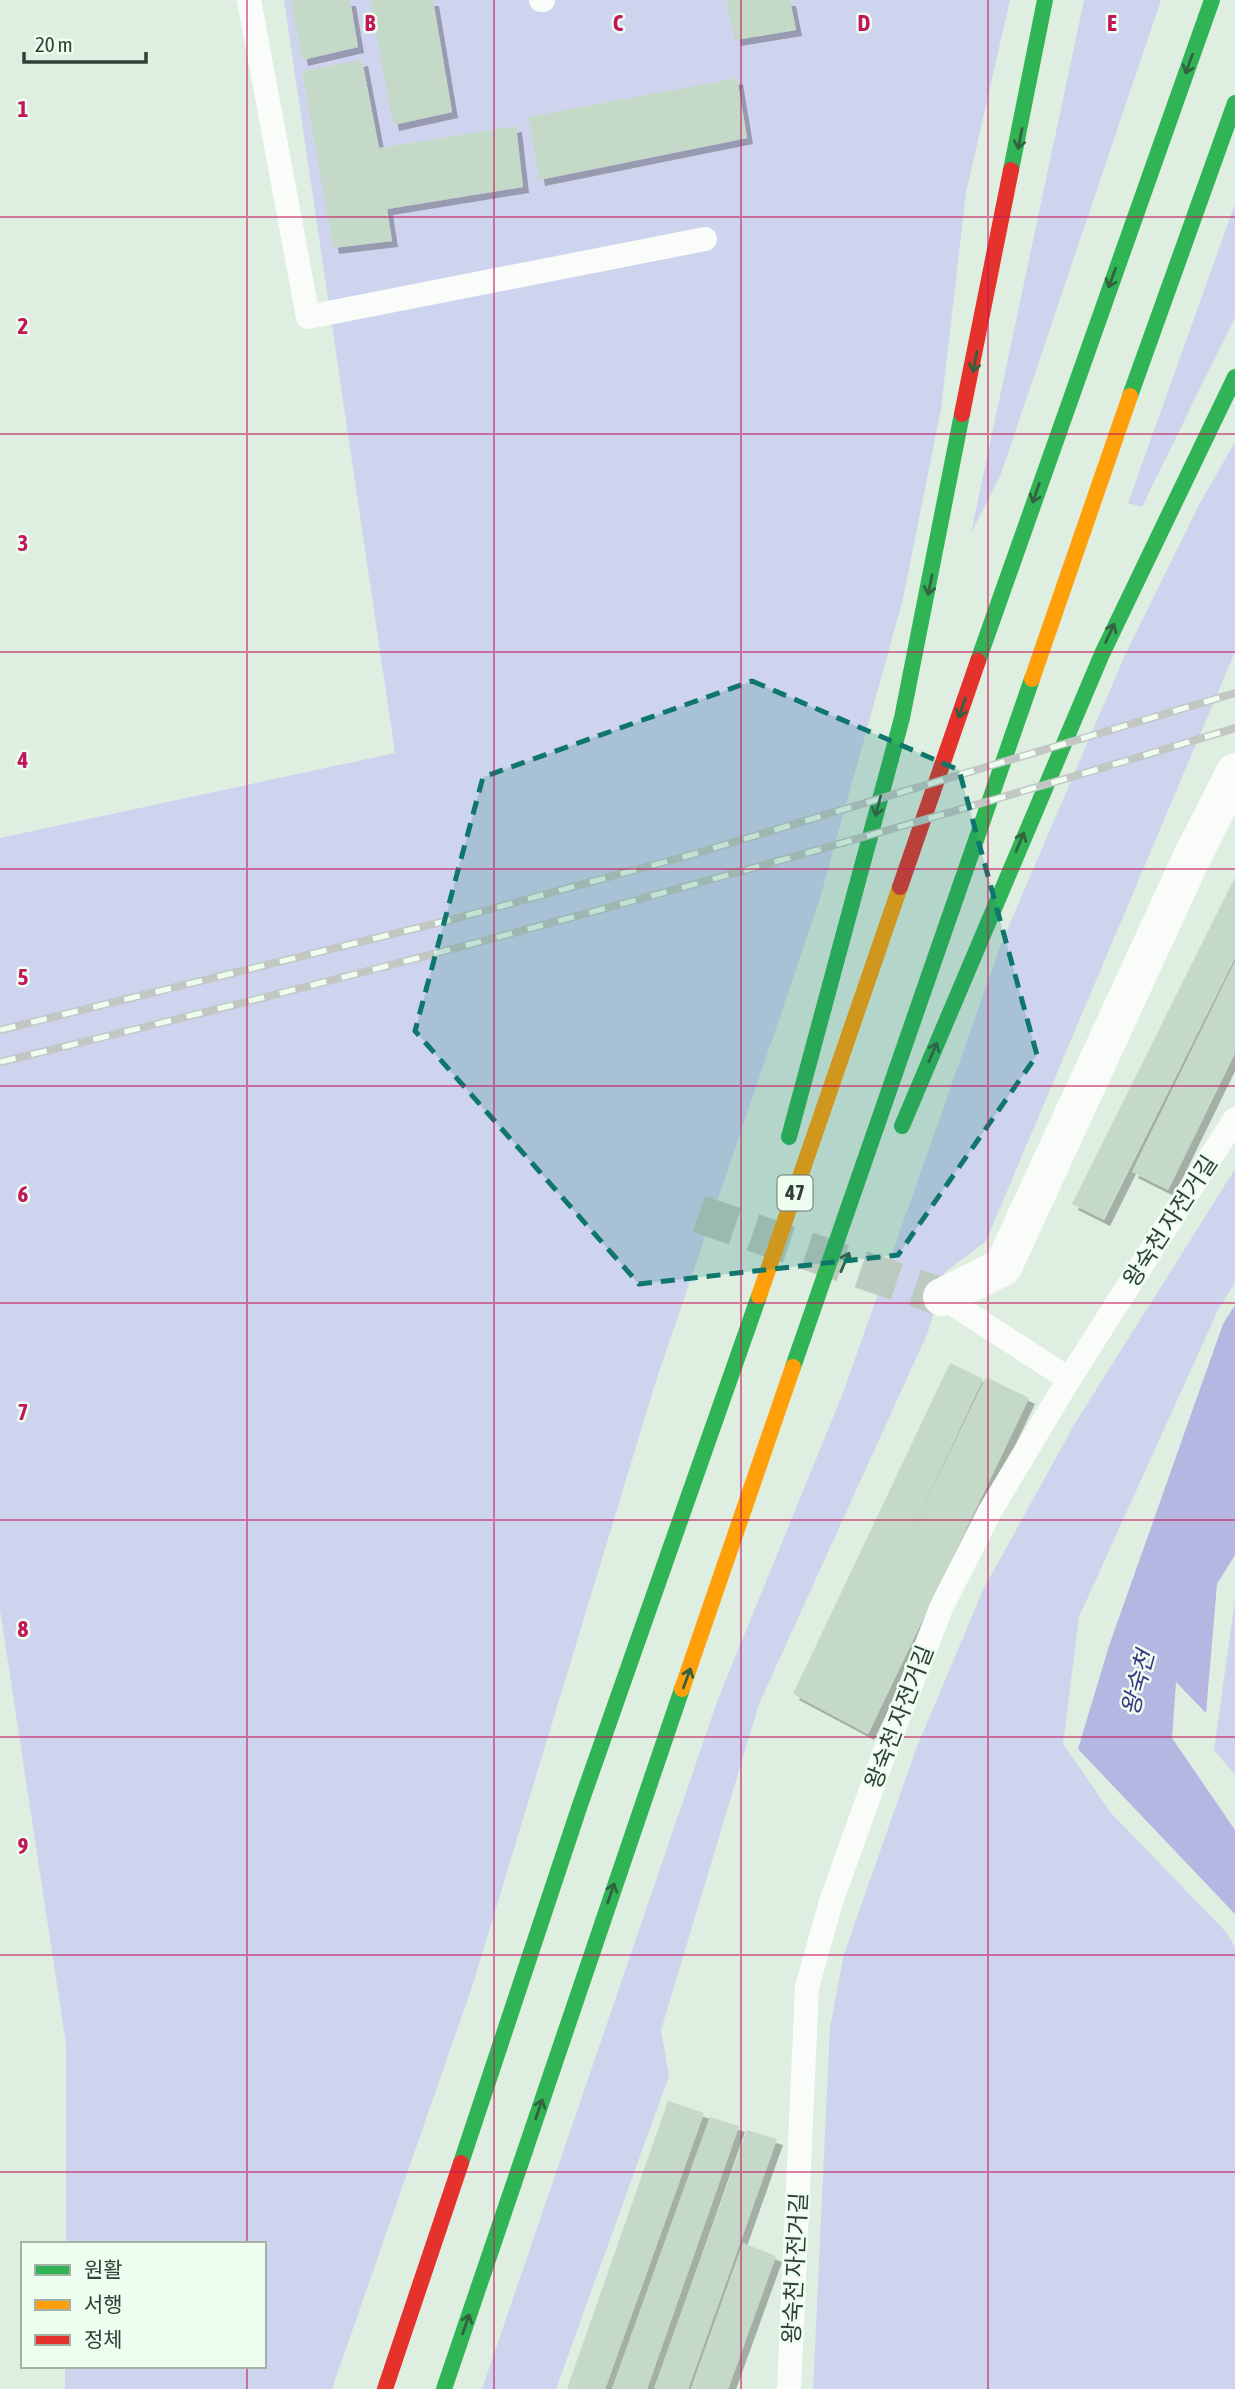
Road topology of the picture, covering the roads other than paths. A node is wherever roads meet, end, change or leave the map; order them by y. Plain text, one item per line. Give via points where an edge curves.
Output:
1 (249, 0) edge
2 (1045, 0) edge
3 (1059, 0) edge
4 (1212, 0) edge
5 (1033, 72) junction
6 (1235, 103) edge
7 (705, 239) dead end
8 (1235, 377) edge
9 (1235, 772) edge
10 (1235, 1119) edge
11 (897, 1136) dead end
12 (783, 1160) dead end
13 (765, 1226) dead end
14 (860, 1226) dead end
15 (942, 1297) joint
16 (1069, 1379) junction
17 (701, 1467) junction
18 (753, 1483) junction
19 (386, 2389) edge
20 (444, 2389) edge
21 (789, 2389) edge

1 - 7 lane via 307,317
2 - 5 highway
3 - 5 highway
4 -> 17 highway, 47 via 1061,421
5 -> 12 highway via 902,718
6 - 18 highway, 47
11 -> 8 highway via 1079,700 1167,507
9 - 15 street via 1003,1268
10 - 16 lane, 왕숙천 자전거길
13 - 17 highway
18 -> 14 highway
15 - 16 lane
16 - 21 lane, 왕숙천 자전거길 via 990,1511 941,1608 884,1754 817,1950 807,1987
17 - 19 highway, 47 via 580,1805
20 -> 18 highway, 47

